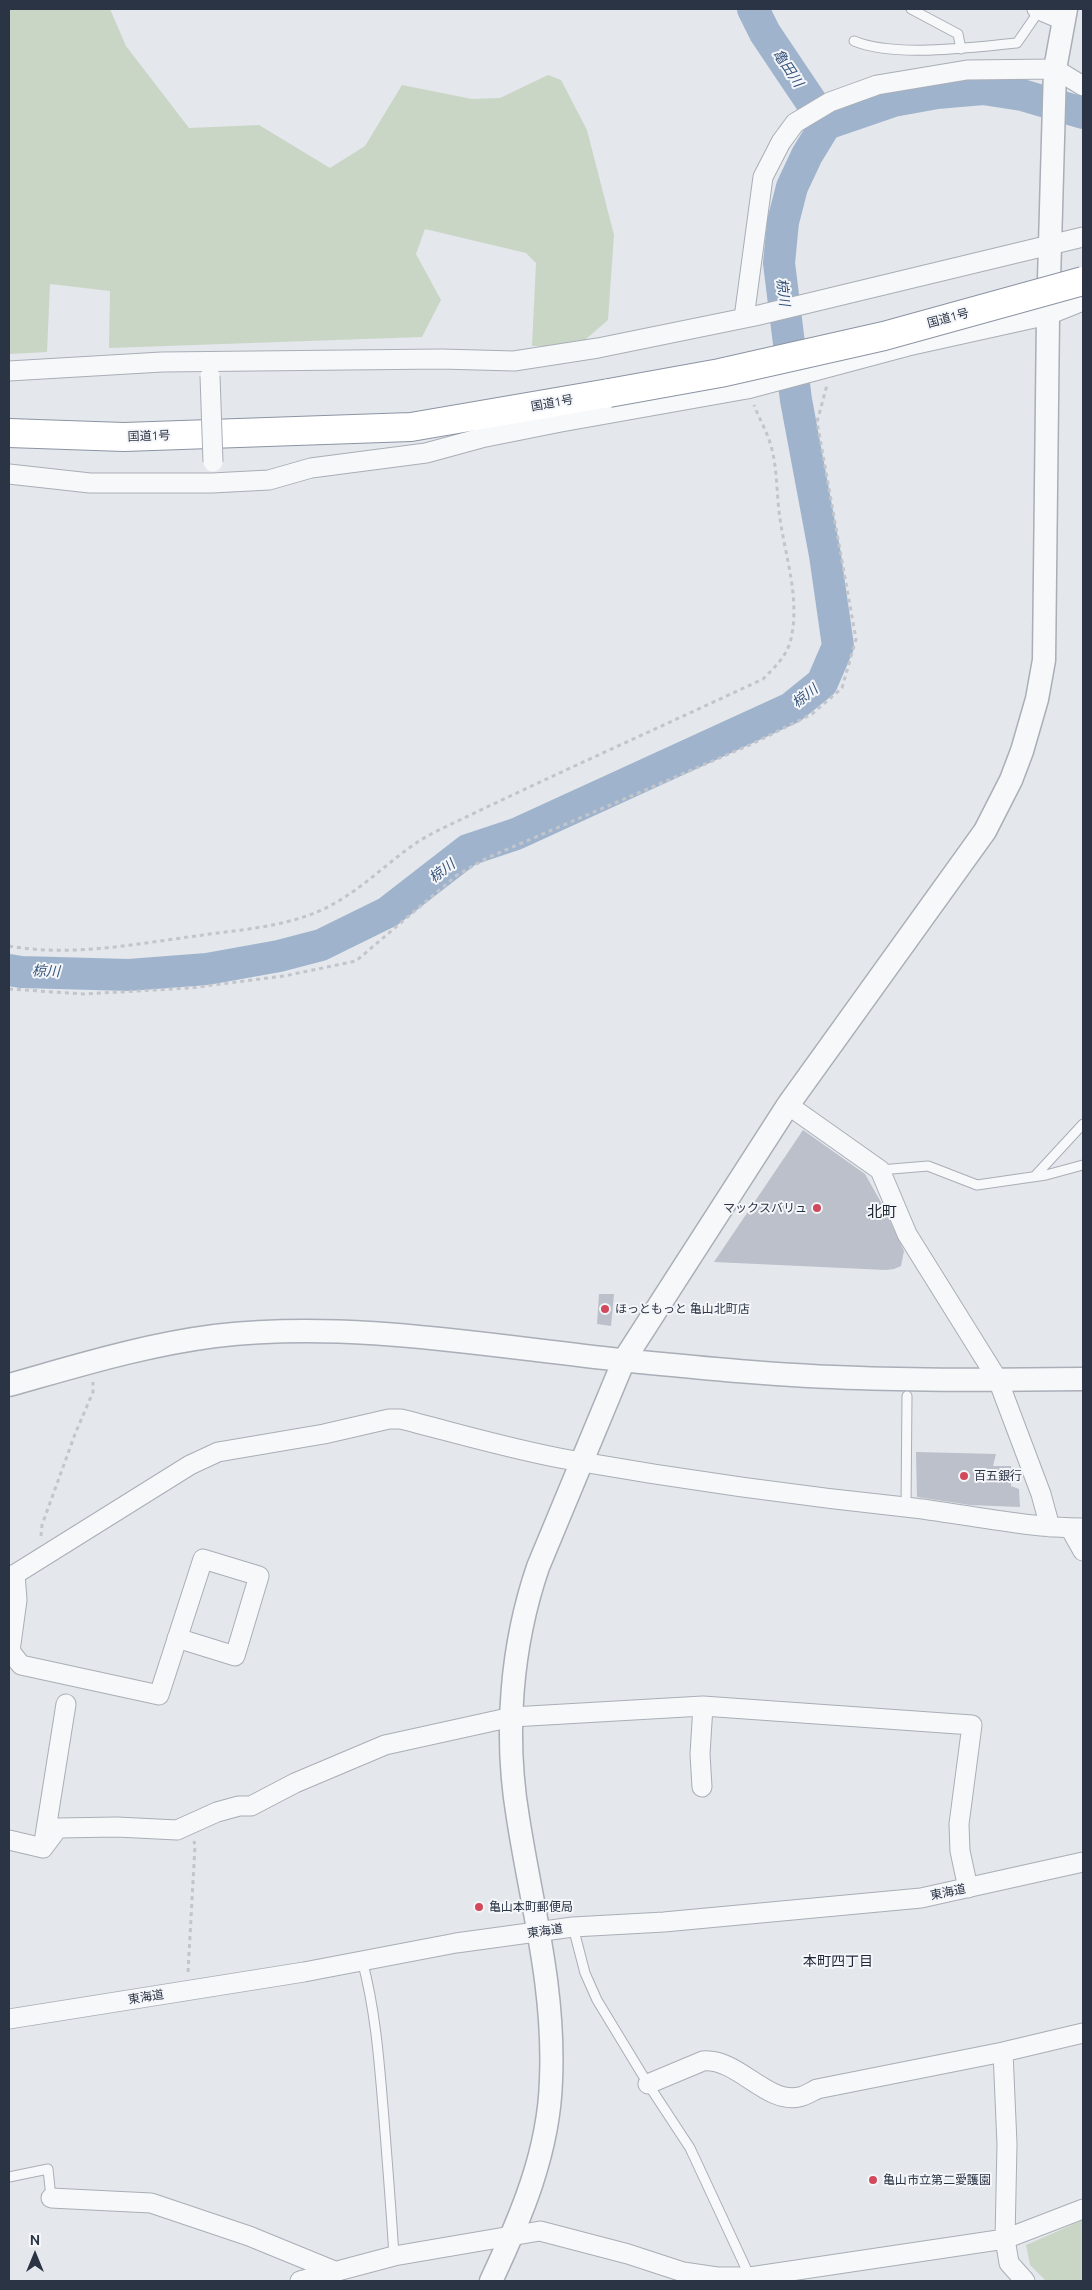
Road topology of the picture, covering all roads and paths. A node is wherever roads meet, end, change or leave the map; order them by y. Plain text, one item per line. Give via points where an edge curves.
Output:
1 (912, 9) edge
2 (1038, 10) edge
3 (1064, 14) edge
4 (854, 41) dead end
5 (961, 49) junction
6 (1055, 69) junction
7 (1083, 86) edge
8 (1083, 237) edge
9 (1050, 246) junction
10 (1083, 281) edge
11 (1083, 301) edge
12 (1048, 315) junction
13 (749, 317) junction
14 (832, 367) junction
15 (209, 369) junction
16 (9, 370) edge
17 (756, 386) junction
18 (9, 433) edge
19 (9, 474) edge
20 (212, 483) junction
21 (9, 946) edge
22 (9, 990) edge
23 (788, 1105) junction
24 (1083, 1124) edge
25 (1083, 1165) edge
26 (880, 1170) junction
27 (1035, 1176) junction
28 (624, 1360) junction
29 (94, 1361) junction
30 (1083, 1379) edge
31 (998, 1380) junction
32 (9, 1385) edge
33 (907, 1396) dead end
34 (583, 1462) junction
35 (906, 1508) junction
36 (1050, 1527) junction
37 (1077, 1528) edge
38 (1083, 1551) edge
39 (39, 1560) junction
40 (12, 1576) edge
41 (177, 1638) junction
42 (66, 1704) dead end
43 (703, 1706) junction
44 (512, 1716) junction
45 (702, 1787) dead end
46 (188, 1824) junction
47 (9, 1840) edge
48 (43, 1848) junction
49 (1083, 1862) edge
50 (968, 1888) junction
51 (573, 1927) junction
52 (540, 1932) junction
53 (362, 1960) junction
54 (187, 1990) junction
55 (9, 2019) edge
56 (1083, 2033) edge
57 (1004, 2052) junction
58 (648, 2084) junction
59 (9, 2177) edge
60 (51, 2198) joint
61 (1083, 2209) edge
62 (513, 2234) junction
63 (1005, 2239) junction
64 (394, 2256) junction
65 (337, 2272) junction
66 (752, 2279) edge
67 (300, 2281) edge
68 (491, 2281) edge
69 (1025, 2281) edge

1 - 5 lane via 958,34
2 - 3 street
2 - 5 lane via 1017,43
3 - 6 street
4 - 5 lane via 883,49
6 - 7 street
6 - 9 street
6 - 13 street via 967,70 877,84 830,102 795,123 763,177
8 - 9 street
9 - 12 street
9 - 13 street
10 - 18 highway, 国道1号, bridge via 884,336 720,372 411,427 124,437
11 - 12 street
12 - 14 street via 908,346
12 - 23 street via 1044,660 1037,700 1022,751 994,816 971,854
13 - 15 street via 598,348 514,361 441,359
14 - 17 street
14 - 22 path via 817,422 856,639 842,688 812,714 752,744 487,858 457,876 356,961 284,976 190,988 84,994
15 - 16 street via 162,362
15 - 20 street, bridge
17 - 20 street via 543,425 426,452 311,468 269,480
17 - 21 path via 768,437 795,614 790,641 782,660 763,679 427,836 365,884 334,904 302,918 111,947 29,950
19 - 20 street via 90,483
23 - 26 street
23 - 28 street
24 - 27 lane
25 - 27 lane
26 - 27 lane via 928,1166 977,1185
26 - 31 street via 907,1234
28 - 29 street via 416,1337 342,1332 266,1332 170,1343
28 - 31 street via 860,1378
28 - 34 street
29 - 32 street
29 - 39 path via 93,1392 42,1525
30 - 31 street
31 - 36 street via 1041,1494
33 - 35 lane
34 - 35 street via 825,1499
34 - 39 street via 389,1420 218,1452 190,1465
34 - 44 street via 527,1598 515,1662
35 - 36 street
36 - 37 street
37 - 38 street
39 - 40 street
40 - 41 street via 17,1600 10,1651 20,1665 159,1695
41 - 41 street via 203,1559 259,1576 235,1656
42 - 48 street
43 - 44 street
43 - 45 street
43 - 50 street via 972,1725 959,1824 960,1850
44 - 46 street via 385,1745 251,1806 226,1809
44 - 52 street via 518,1817
46 - 48 street via 177,1830 58,1828
46 - 54 path via 196,1846
47 - 48 street
49 - 50 street, 東海道
50 - 51 street, 東海道 via 921,1898 852,1906
51 - 52 street, 東海道
51 - 58 lane via 585,1973 597,2000
52 - 53 street, 東海道
52 - 62 street via 550,1999 551,2082 537,2170
53 - 54 street, 東海道
53 - 64 lane via 372,1997 383,2087
54 - 55 street, 東海道
56 - 57 street
57 - 58 street via 817,2089 800,2097 786,2098 711,2060
57 - 63 street via 1007,2144
58 - 66 lane via 690,2148
59 - 60 lane via 48,2169
60 - 65 street via 151,2202 249,2236
61 - 63 street
62 - 64 street
62 - 66 street via 540,2231 683,2272
62 - 68 street
63 - 66 street
63 - 69 street via 1009,2263
64 - 65 street
65 - 67 street

